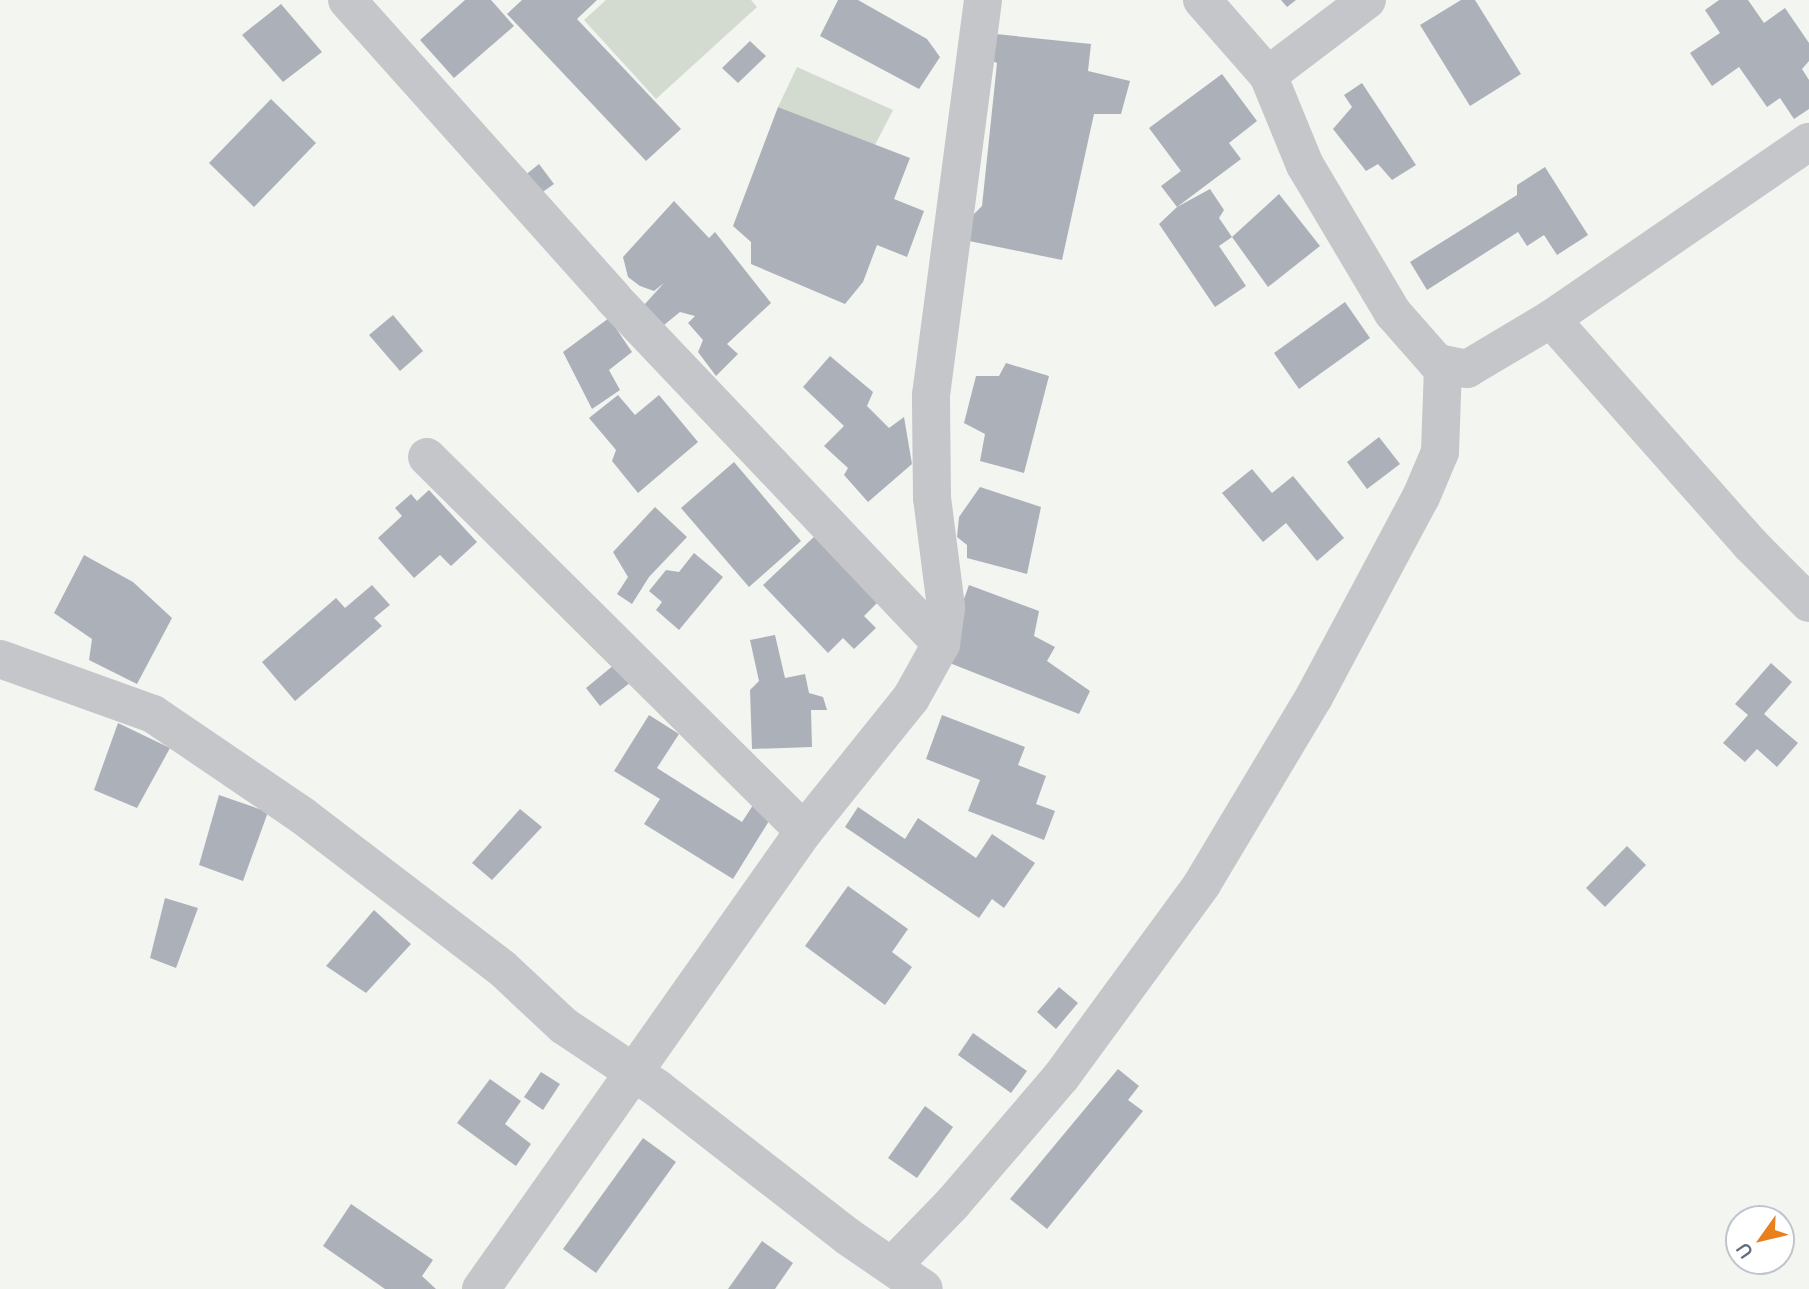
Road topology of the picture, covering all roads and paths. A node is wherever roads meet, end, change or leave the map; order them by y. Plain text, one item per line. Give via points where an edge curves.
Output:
1 (347, 0) edge
2 (983, 0) edge
3 (1202, 0) edge
4 (1367, 0) edge
5 (1268, 75) junction
6 (1809, 142) edge
7 (1551, 319) junction
8 (1443, 364) junction
9 (427, 457) dead end
10 (1809, 603) edge
11 (941, 643) junction
12 (0, 659) edge
13 (804, 831) junction
14 (633, 1074) junction
15 (893, 1265) junction
16 (481, 1289) edge
17 (925, 1289) edge

1 - 11 street via 613,298
2 - 11 street via 932,395 932,498 946,607
3 - 5 street
4 - 5 street
5 - 8 street via 1305,165 1368,273 1426,354
6 - 7 street
7 - 8 street via 1467,369
7 - 10 street via 1751,545
8 - 15 street via 1440,452 1421,497 1314,697 1202,884 1061,1077
9 - 13 street
11 - 13 street via 911,698
12 - 14 street via 153,714 303,816 502,968 564,1026
13 - 14 street
14 - 15 street
14 - 16 street
15 - 17 street

